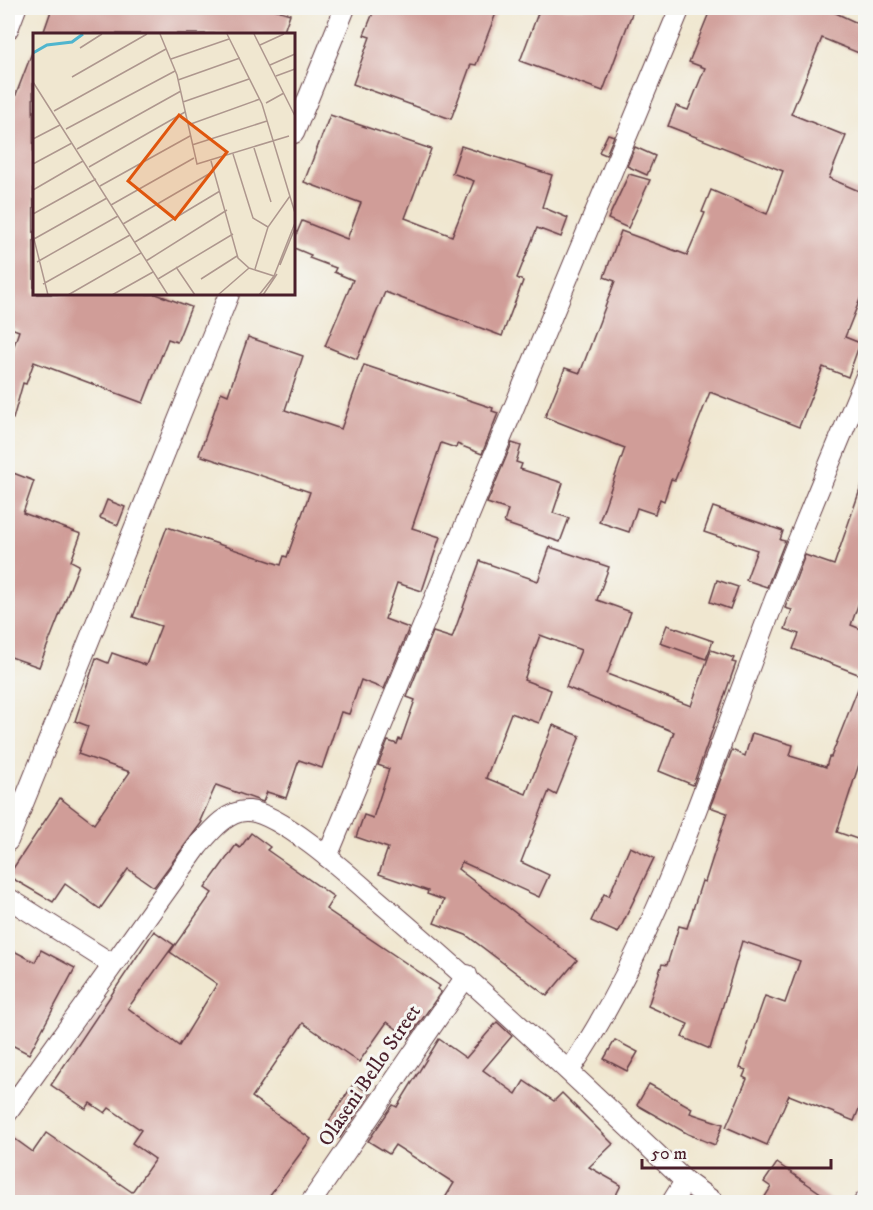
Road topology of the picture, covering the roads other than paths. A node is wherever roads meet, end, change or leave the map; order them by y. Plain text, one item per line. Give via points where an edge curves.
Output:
1 (15, 8) edge
2 (345, 8) edge
3 (680, 8) edge
4 (8, 29) edge
5 (296, 128) edge
6 (228, 296) edge
7 (866, 376) edge
8 (8, 841) edge
9 (327, 857) junction
10 (8, 898) edge
11 (112, 964) junction
12 (467, 975) junction
13 (569, 1071) junction
14 (8, 1112) edge
15 (685, 1181) junction
16 (311, 1203) edge
17 (672, 1203) edge
18 (714, 1203) edge

1 - 4 street
2 - 5 street
3 - 9 street
6 - 8 street
7 - 13 street via 749,667 689,831 620,989
9 - 11 street via 272,819 247,810 219,821
9 - 12 street
10 - 11 street
11 - 14 street
12 - 13 street
12 - 16 street, Olaseni Bello Street
13 - 15 street
15 - 17 street
15 - 18 street

